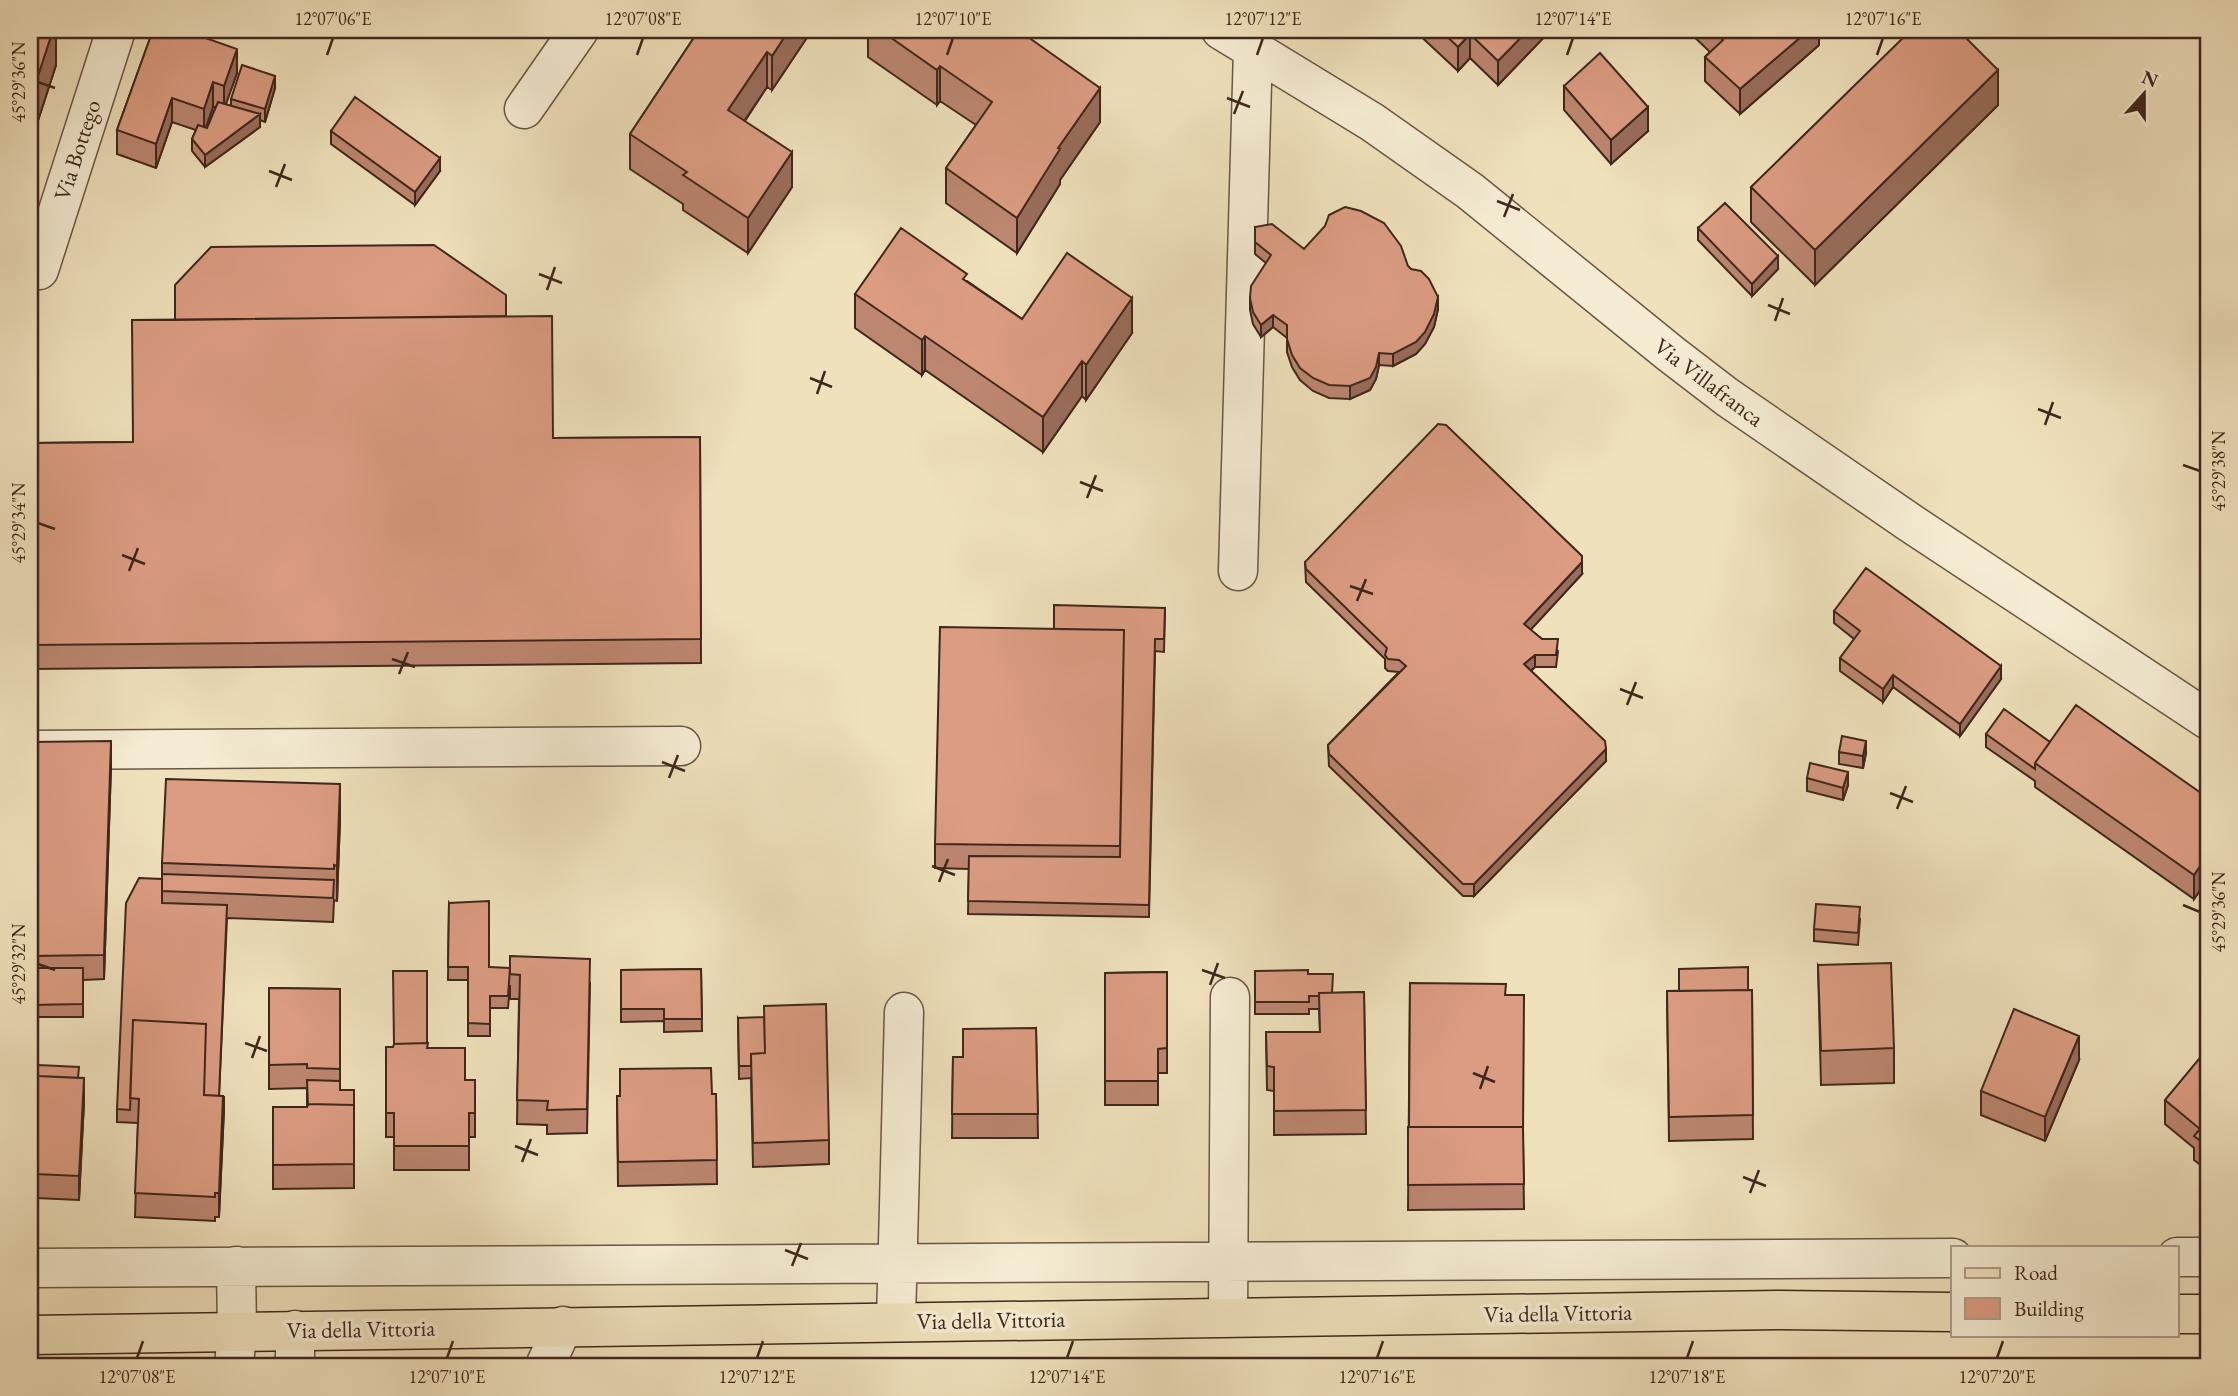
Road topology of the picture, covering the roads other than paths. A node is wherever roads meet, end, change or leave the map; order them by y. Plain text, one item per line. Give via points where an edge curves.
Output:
1 (116, 30) edge
2 (579, 30) edge
3 (1221, 30) edge
4 (1253, 49) junction
5 (523, 109) dead end
6 (39, 270) dead end
7 (1238, 571) dead end
8 (2208, 720) edge
9 (681, 746) dead end
10 (30, 750) edge
11 (1230, 997) dead end
12 (904, 1012) dead end
13 (2178, 1257) edge
14 (2208, 1257) edge
15 (1951, 1258) edge
16 (1229, 1262) junction
17 (898, 1263) junction
18 (236, 1266) junction
19 (30, 1268) edge
20 (1951, 1312) edge
21 (2178, 1314) edge
22 (2208, 1314) edge
23 (1228, 1317) junction
24 (896, 1321) junction
25 (564, 1326) junction
26 (30, 1335) edge
27 (295, 1348) edge
28 (236, 1349) edge
29 (545, 1366) edge

1 - 6 street, Via Bottego
2 - 5 street
3 - 4 street, Via Villafranca
4 - 7 street
4 - 8 street, Via Villafranca via 1372,122 1470,191 1727,397
9 - 10 street
11 - 16 street
12 - 17 street
13 - 14 street
15 - 16 street
16 - 17 street
16 - 23 street
17 - 18 street
17 - 24 street
18 - 19 street
18 - 28 street
20 - 23 main road, Via della Vittoria
21 - 22 main road
23 - 24 main road, Via della Vittoria
24 - 25 main road, Via della Vittoria
25 - 27 main road, Via della Vittoria
25 - 29 street
26 - 28 main road, Via della Vittoria
27 - 28 main road, Via della Vittoria

